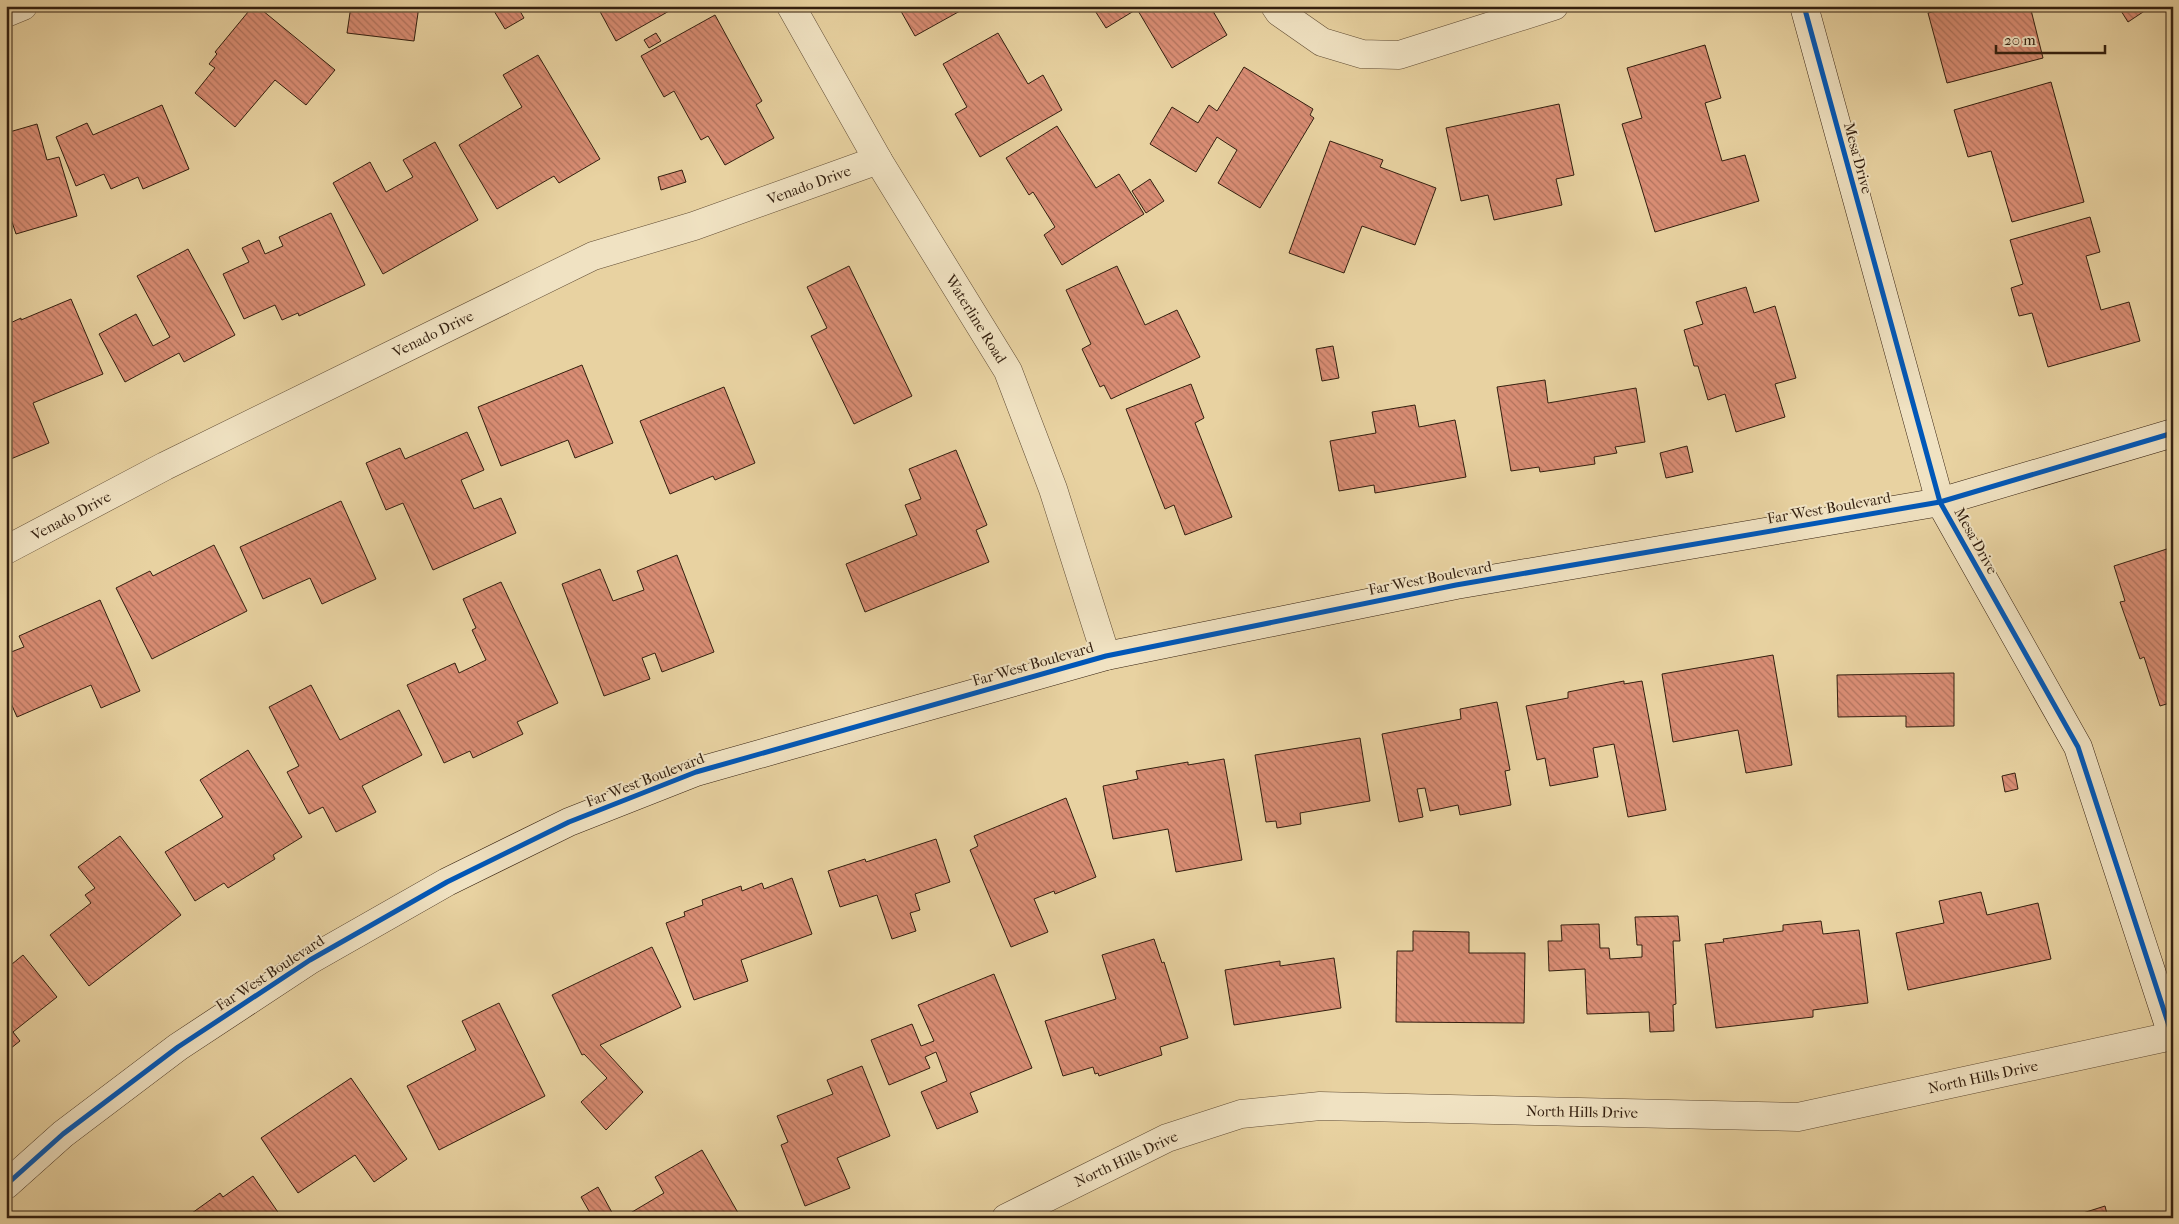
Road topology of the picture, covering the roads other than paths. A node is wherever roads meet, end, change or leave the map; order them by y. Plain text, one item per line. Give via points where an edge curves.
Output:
1 (23, 6) edge
2 (791, 6) edge
3 (1275, 6) edge
4 (1554, 6) edge
5 (1804, 6) edge
6 (6, 13) edge
7 (878, 160) junction
8 (2173, 433) edge
9 (1940, 502) junction
10 (6, 550) edge
11 (1106, 656) junction
12 (2173, 1037) edge
13 (6, 1185) edge
14 (1006, 1218) edge

1 - 6 street
2 - 7 street, Waterline Road
3 - 4 street via 1322,42 1362,54 1399,55
5 - 9 street, Mesa Drive
7 - 10 street, Venado Drive via 694,226 594,256 165,466
7 - 11 street, Waterline Road via 1008,371 1053,489
8 - 9 street, Far West Boulevard
9 - 11 street, Far West Boulevard via 1456,585
9 - 12 street, Mesa Drive via 2078,748
11 - 13 street, Far West Boulevard via 696,772 569,822 447,882 310,960 178,1047 63,1134
12 - 14 street, North Hills Drive via 1798,1117 1320,1106 1241,1114 1167,1138

